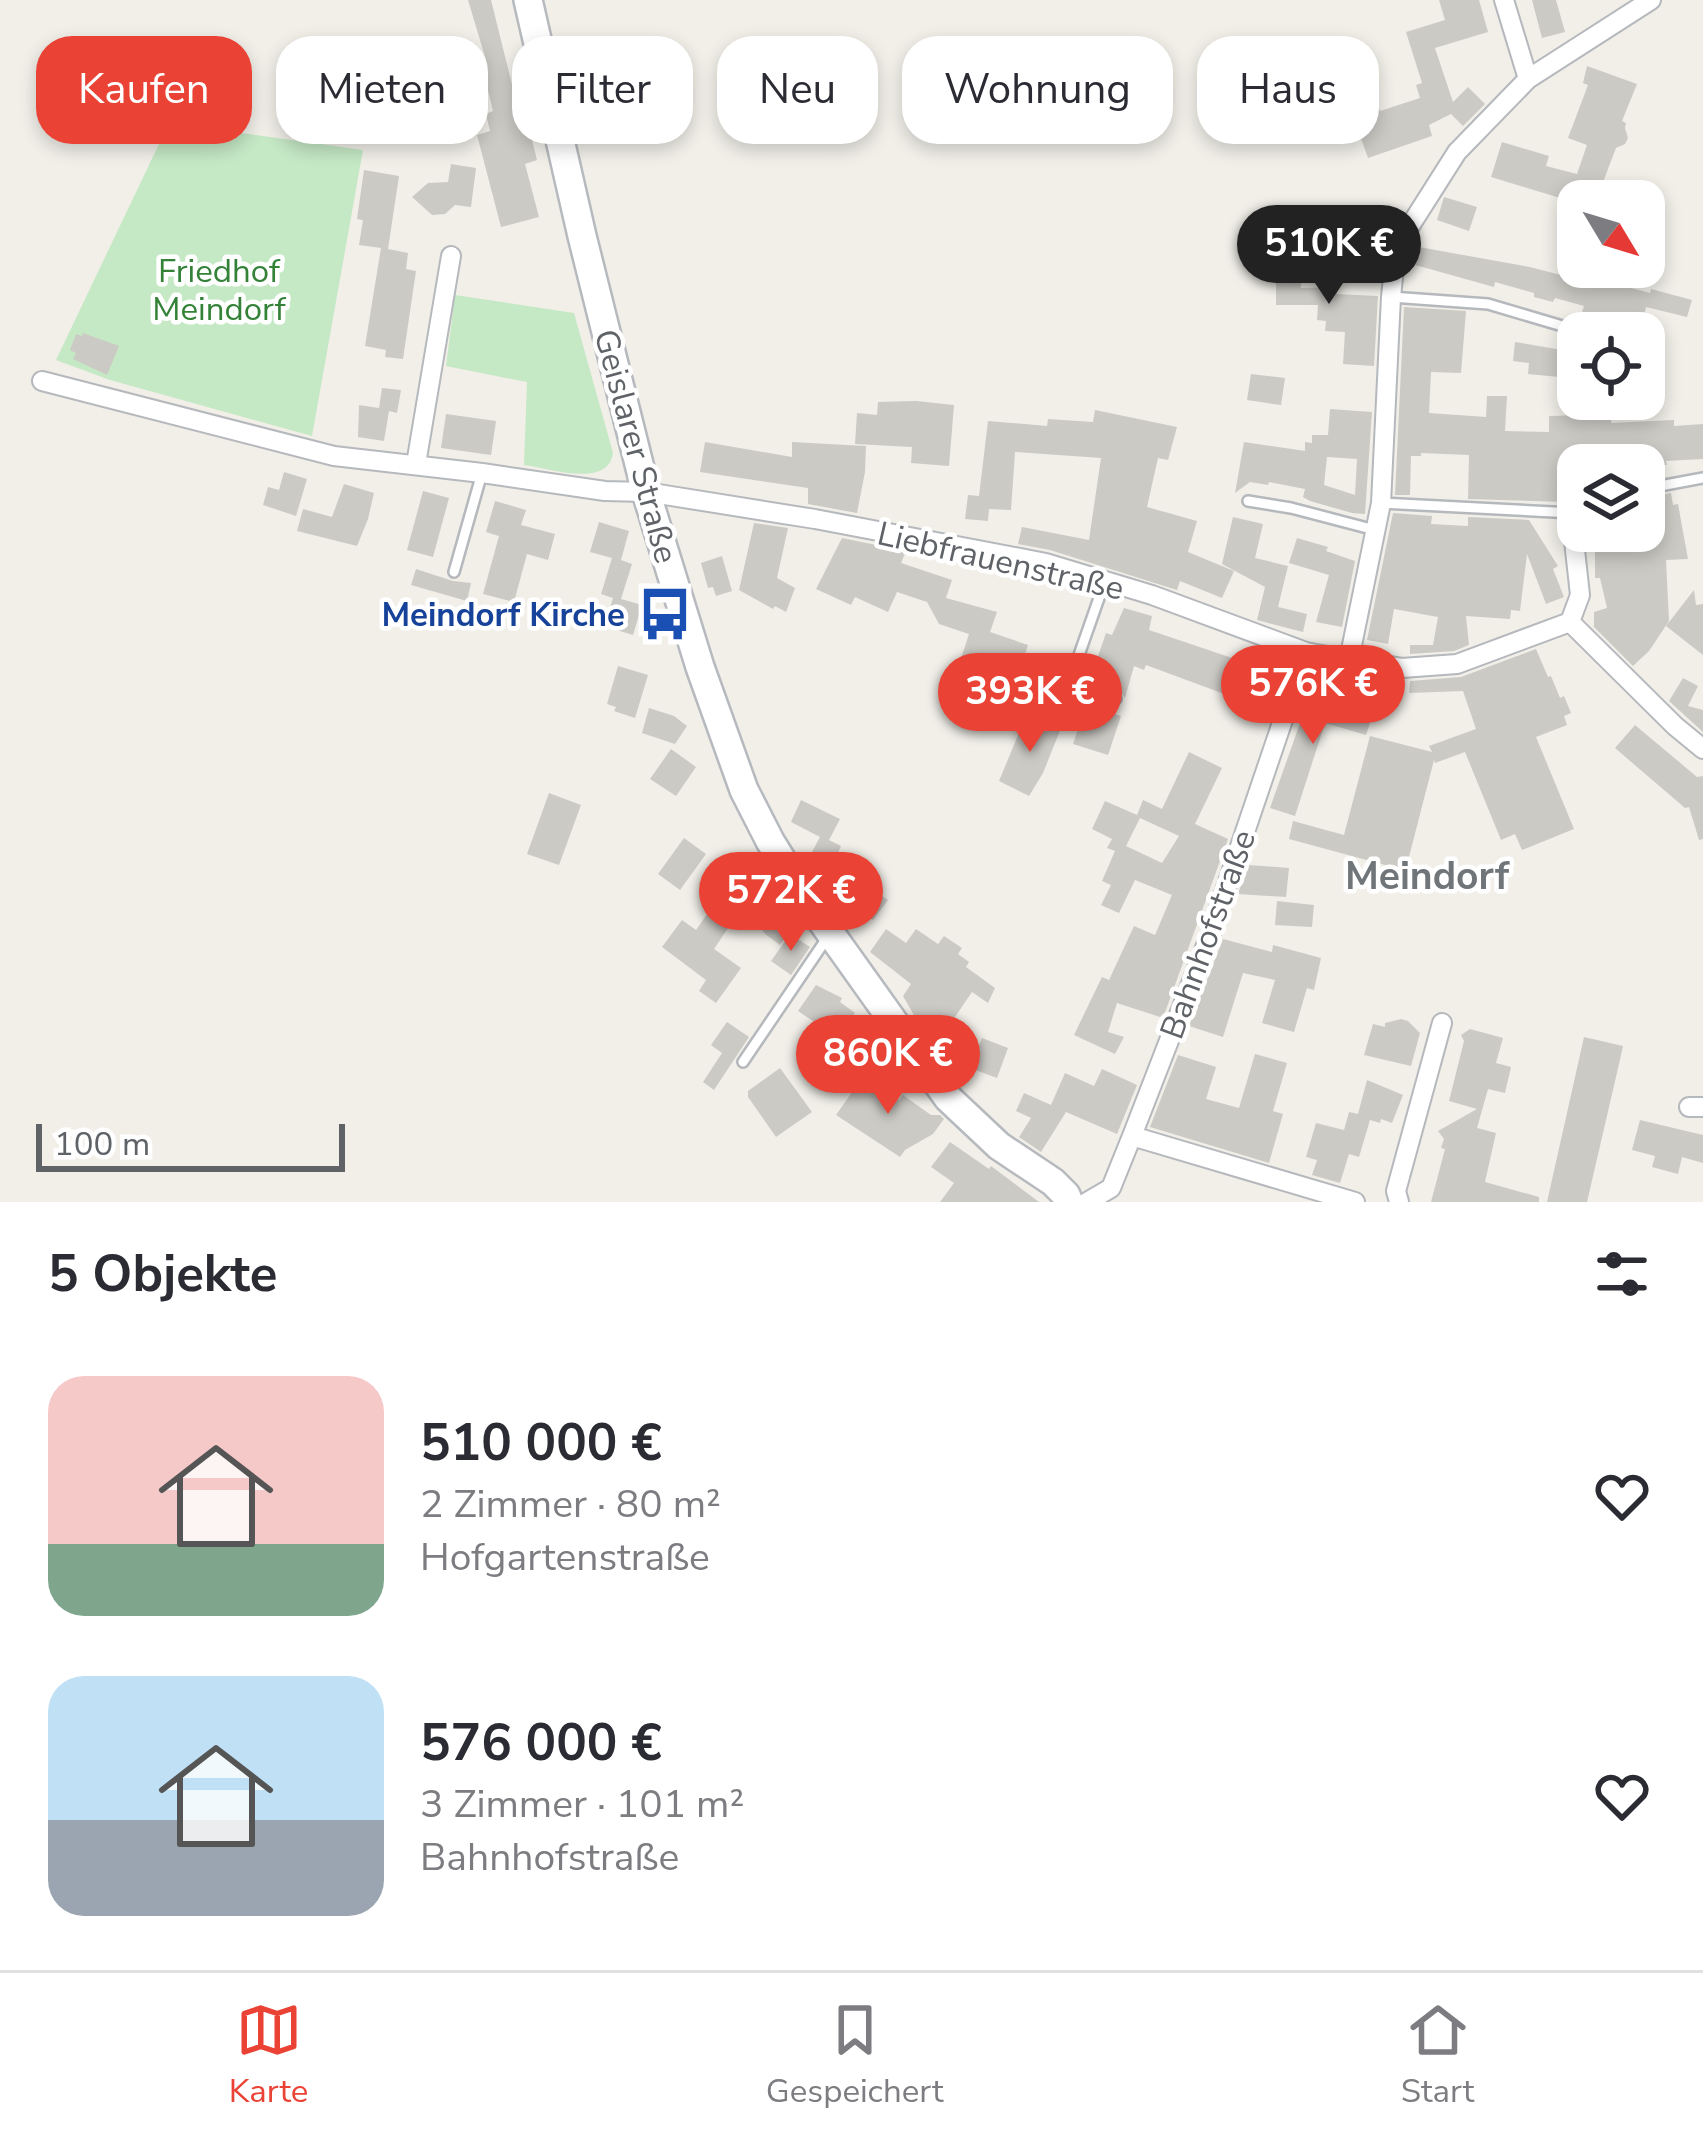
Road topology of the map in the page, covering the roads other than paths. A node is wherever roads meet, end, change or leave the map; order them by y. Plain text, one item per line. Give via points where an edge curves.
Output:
1 (528, 0) edge
2 (1504, 0) edge
3 (1651, 0) edge
4 (1528, 80) junction
5 (452, 256) dead end
6 (1391, 297) junction
7 (1557, 324) edge
8 (42, 381) dead end
9 (416, 464) junction
10 (482, 473) junction
11 (1703, 478) edge
12 (1665, 485) edge
13 (646, 492) junction
14 (1248, 501) dead end
15 (1381, 503) junction
16 (1557, 512) edge
17 (1375, 530) junction
18 (1577, 552) edge
19 (454, 572) dead end
20 (1105, 581) junction
21 (1570, 622) junction
22 (1306, 652) junction
23 (1349, 660) junction
24 (1116, 699) dead end
25 (1703, 749) edge
26 (830, 934) junction
27 (1442, 1023) dead end
28 (743, 1062) dead end
29 (1132, 1136) junction
30 (1111, 1195) edge
31 (1069, 1202) edge
32 (1087, 1202) edge
33 (1355, 1202) edge
34 (1399, 1202) edge

1 - 13 main road, Geislarer Straße
2 - 4 street
3 - 4 street
4 - 6 street via 1456,152 1420,209 1396,248
5 - 9 street
6 - 7 lane via 1488,304
6 - 15 street
8 - 9 street, Liebfrauenstraße via 334,456
9 - 10 street, Liebfrauenstraße
10 - 13 street, Liebfrauenstraße
10 - 19 lane
11 - 12 lane
13 - 20 street, Liebfrauenstraße via 1000,554
13 - 26 main road, Geislarer Straße via 738,775
14 - 17 lane
15 - 16 lane
15 - 17 street
17 - 23 street
18 - 21 street via 1580,595
20 - 22 street, Liebfrauenstraße
20 - 24 lane via 1073,683
21 - 23 street, Liebfrauenstraße via 1457,664 1402,668
21 - 25 street
22 - 23 street, Liebfrauenstraße
22 - 29 street, Bahnhofstraße
26 - 28 lane
26 - 31 main road, Geislarer Straße via 948,1098
27 - 34 street
29 - 30 street, Bahnhofstraße
29 - 33 street
30 - 32 street, Bahnhofstraße

